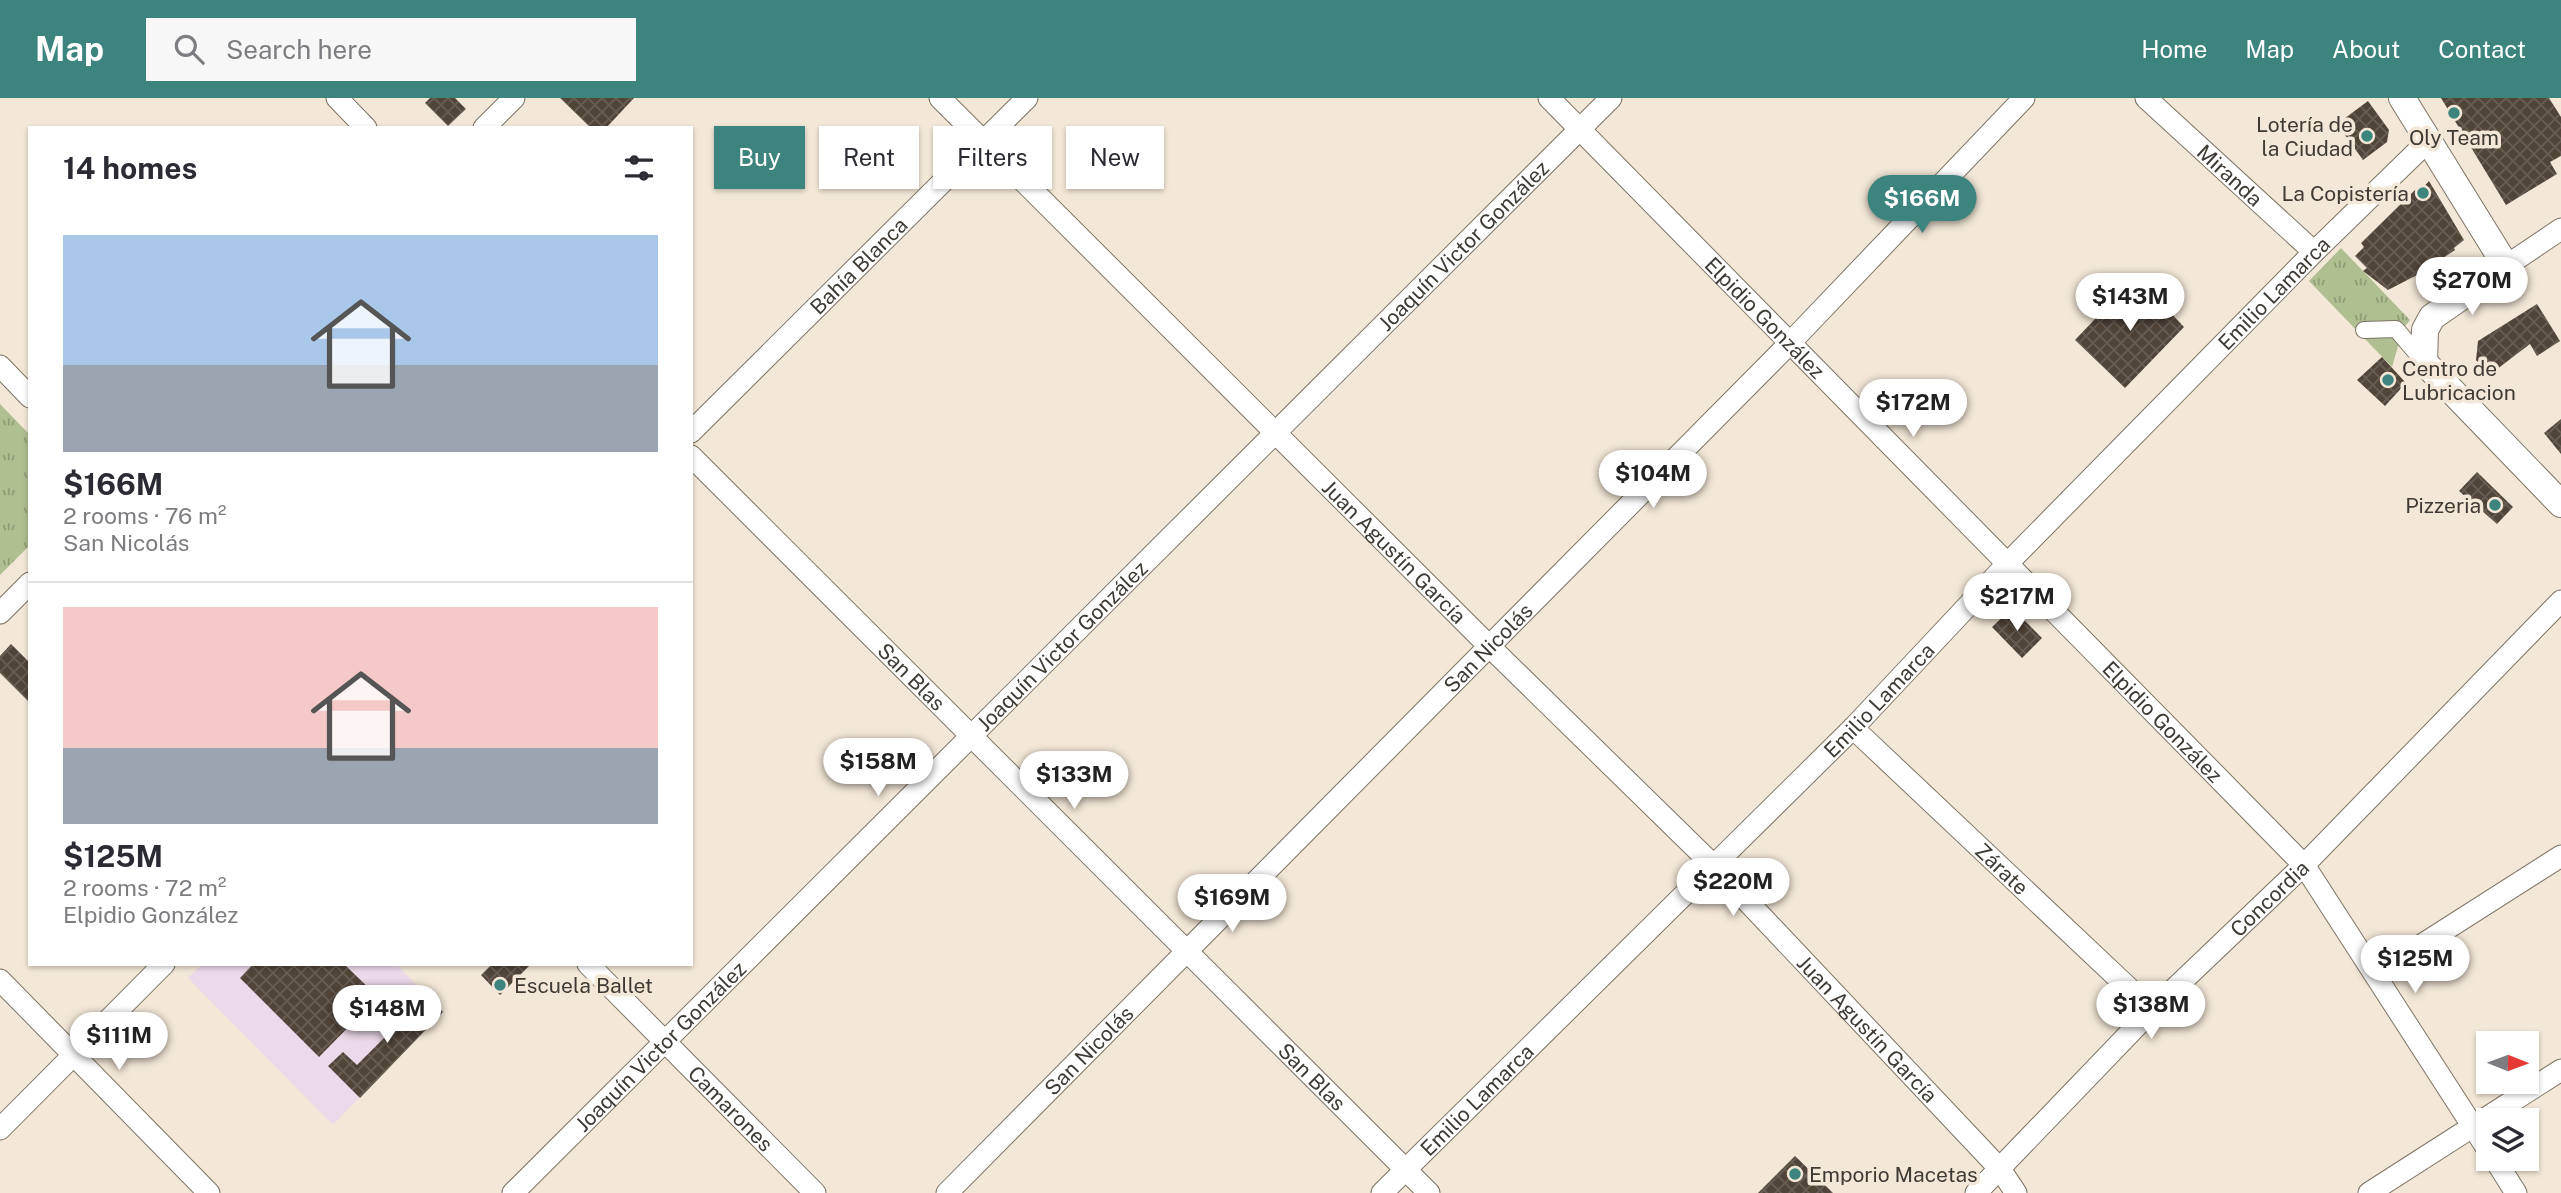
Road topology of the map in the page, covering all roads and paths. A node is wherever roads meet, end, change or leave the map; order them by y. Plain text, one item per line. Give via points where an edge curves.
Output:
1 (337, 98) edge
2 (514, 98) edge
3 (940, 98) edge
4 (1027, 98) edge
5 (1549, 98) edge
6 (1611, 98) edge
7 (2024, 98) edge
8 (2146, 98) edge
9 (2402, 98) edge
10 (364, 126) edge
11 (486, 126) edge
12 (968, 126) edge
13 (1000, 126) edge
14 (1580, 129) junction
15 (2428, 141) junction
16 (937, 189) edge
17 (1031, 189) edge
18 (2561, 229) edge
19 (2314, 252) junction
20 (2506, 266) junction
21 (2364, 330) dead end
22 (1789, 344) junction
23 (2424, 362) junction
24 (0, 366) edge
25 (28, 395) edge
26 (693, 430) edge
27 (1275, 434) junction
28 (693, 458) edge
29 (2561, 504) edge
30 (2008, 563) junction
31 (28, 585) edge
32 (2561, 601) edge
33 (0, 613) edge
34 (1488, 645) junction
35 (1853, 728) junction
36 (969, 737) junction
37 (2561, 856) edge
38 (1713, 865) junction
39 (2304, 865) junction
40 (1186, 952) junction
41 (162, 966) edge
42 (590, 966) edge
43 (2376, 974) junction
44 (0, 980) edge
45 (2152, 1010) junction
46 (665, 1042) junction
47 (74, 1055) junction
48 (2561, 1070) edge
49 (2473, 1125) junction
50 (0, 1129) edge
51 (2476, 1130) edge
52 (2000, 1169) junction
53 (1406, 1170) junction
54 (2502, 1171) edge
55 (209, 1193) edge
56 (513, 1193) edge
57 (815, 1193) edge
58 (947, 1193) edge
59 (1382, 1193) edge
60 (1429, 1193) edge
61 (1976, 1193) edge
62 (2016, 1193) edge
63 (2369, 1193) edge
64 (2516, 1193) edge

1 - 10 street
2 - 11 street
3 - 12 street, Juan Agustín García
4 - 13 street, Bahía Blanca
5 - 14 street, Elpidio González
6 - 14 street, Joaquín Victor González
7 - 22 street, San Nicolás
8 - 19 street, Miranda
9 - 15 street
14 - 22 street, Elpidio González
14 - 27 street, Joaquín Victor González
15 - 19 street, Emilio Lamarca
15 - 20 street
16 - 26 street, Bahía Blanca
17 - 27 street, Juan Agustín García
18 - 20 street
19 - 30 street, Emilio Lamarca
20 - 23 street via 2431,317 2425,330
21 - 23 street via 2396,329
22 - 30 street, Elpidio González
22 - 34 street, San Nicolás
23 - 29 street
24 - 25 street
27 - 34 street, Juan Agustín García
27 - 36 street, Joaquín Victor González
28 - 36 street, San Blas
30 - 35 street, Emilio Lamarca
30 - 39 street, Elpidio González
31 - 33 street
32 - 39 street, Concordia
34 - 38 street, Juan Agustín García
34 - 40 street, San Nicolás
35 - 38 street, Emilio Lamarca
35 - 45 street, Zárate
36 - 40 street, San Blas
36 - 46 street, Joaquín Victor González
37 - 43 street
38 - 52 street, Juan Agustín García
38 - 53 street, Emilio Lamarca
39 - 43 street, Elpidio González
39 - 45 street, Concordia
40 - 53 street, San Blas
40 - 58 street, San Nicolás
41 - 47 street
42 - 46 street, Camarones
43 - 49 street, Elpidio González
44 - 47 street
45 - 52 street, Concordia
46 - 56 street, Joaquín Victor González
46 - 57 street, Camarones
47 - 50 street
47 - 55 street
48 - 49 street
49 - 51 street, Elpidio González
49 - 63 street
52 - 61 street, Concordia
52 - 62 street, Juan Agustín García
53 - 59 street, Emilio Lamarca
53 - 60 street, San Blas
54 - 64 street

